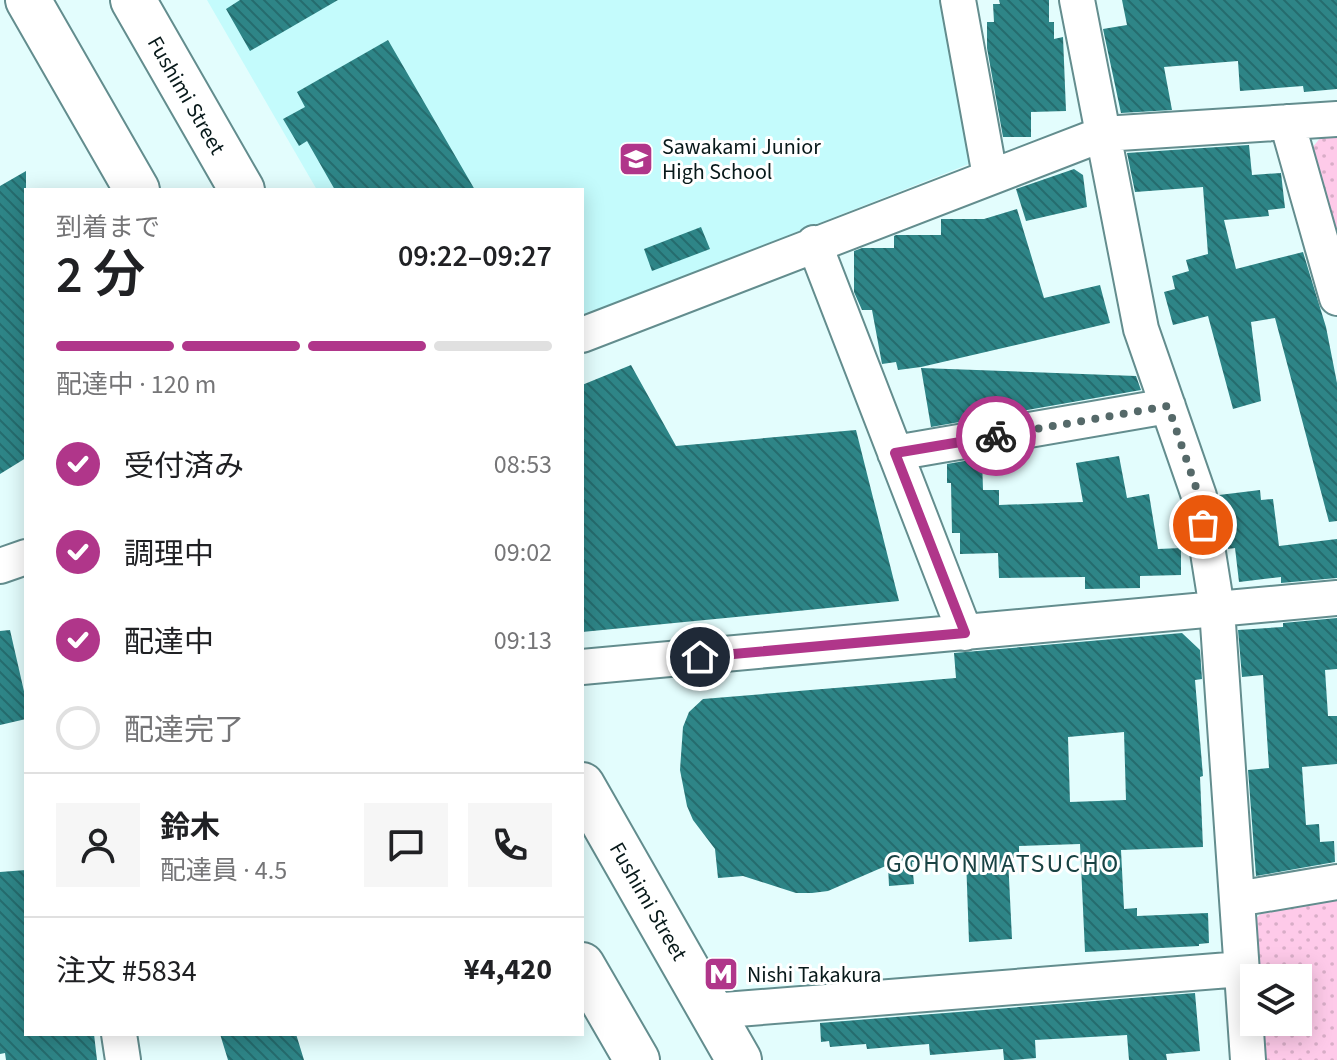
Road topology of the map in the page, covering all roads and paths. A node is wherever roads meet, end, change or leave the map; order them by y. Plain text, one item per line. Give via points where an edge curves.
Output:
1 (28, 0) edge
2 (133, 0) edge
3 (958, 0) edge
4 (1077, 0) edge
5 (1337, 119) edge
6 (1287, 122) junction
7 (1103, 134) junction
8 (990, 176) junction
9 (136, 188) edge
10 (241, 188) edge
11 (814, 243) junction
12 (1337, 298) edge
13 (584, 334) edge
14 (1168, 406) junction
15 (895, 453) junction
16 (24, 558) edge
17 (0, 566) edge
18 (1337, 598) edge
19 (1217, 609) junction
20 (965, 633) junction
21 (584, 667) edge
22 (584, 788) edge
23 (1337, 882) edge
24 (1237, 899) junction
25 (1242, 964) edge
26 (584, 968) edge
27 (1240, 969) edge
28 (712, 1011) junction
29 (119, 1036) edge
30 (1246, 1036) edge
31 (123, 1060) edge
32 (637, 1060) edge
33 (739, 1060) edge
34 (1248, 1060) edge

1 - 9 highway
2 - 10 highway, Fushimi Street
3 - 8 street
4 - 7 street
5 - 6 street
6 - 7 street
6 - 12 street
7 - 8 street
7 - 14 street via 1141,329
8 - 11 street
11 - 13 street
11 - 15 street
14 - 15 street
14 - 19 street via 1199,496
15 - 20 street
16 - 17 street
18 - 19 street
19 - 20 street
19 - 24 street
20 - 21 street
22 - 28 highway, Fushimi Street
23 - 24 street
24 - 25 street
26 - 32 highway
27 - 28 street
28 - 33 highway, Fushimi Street
29 - 31 street
30 - 34 street

